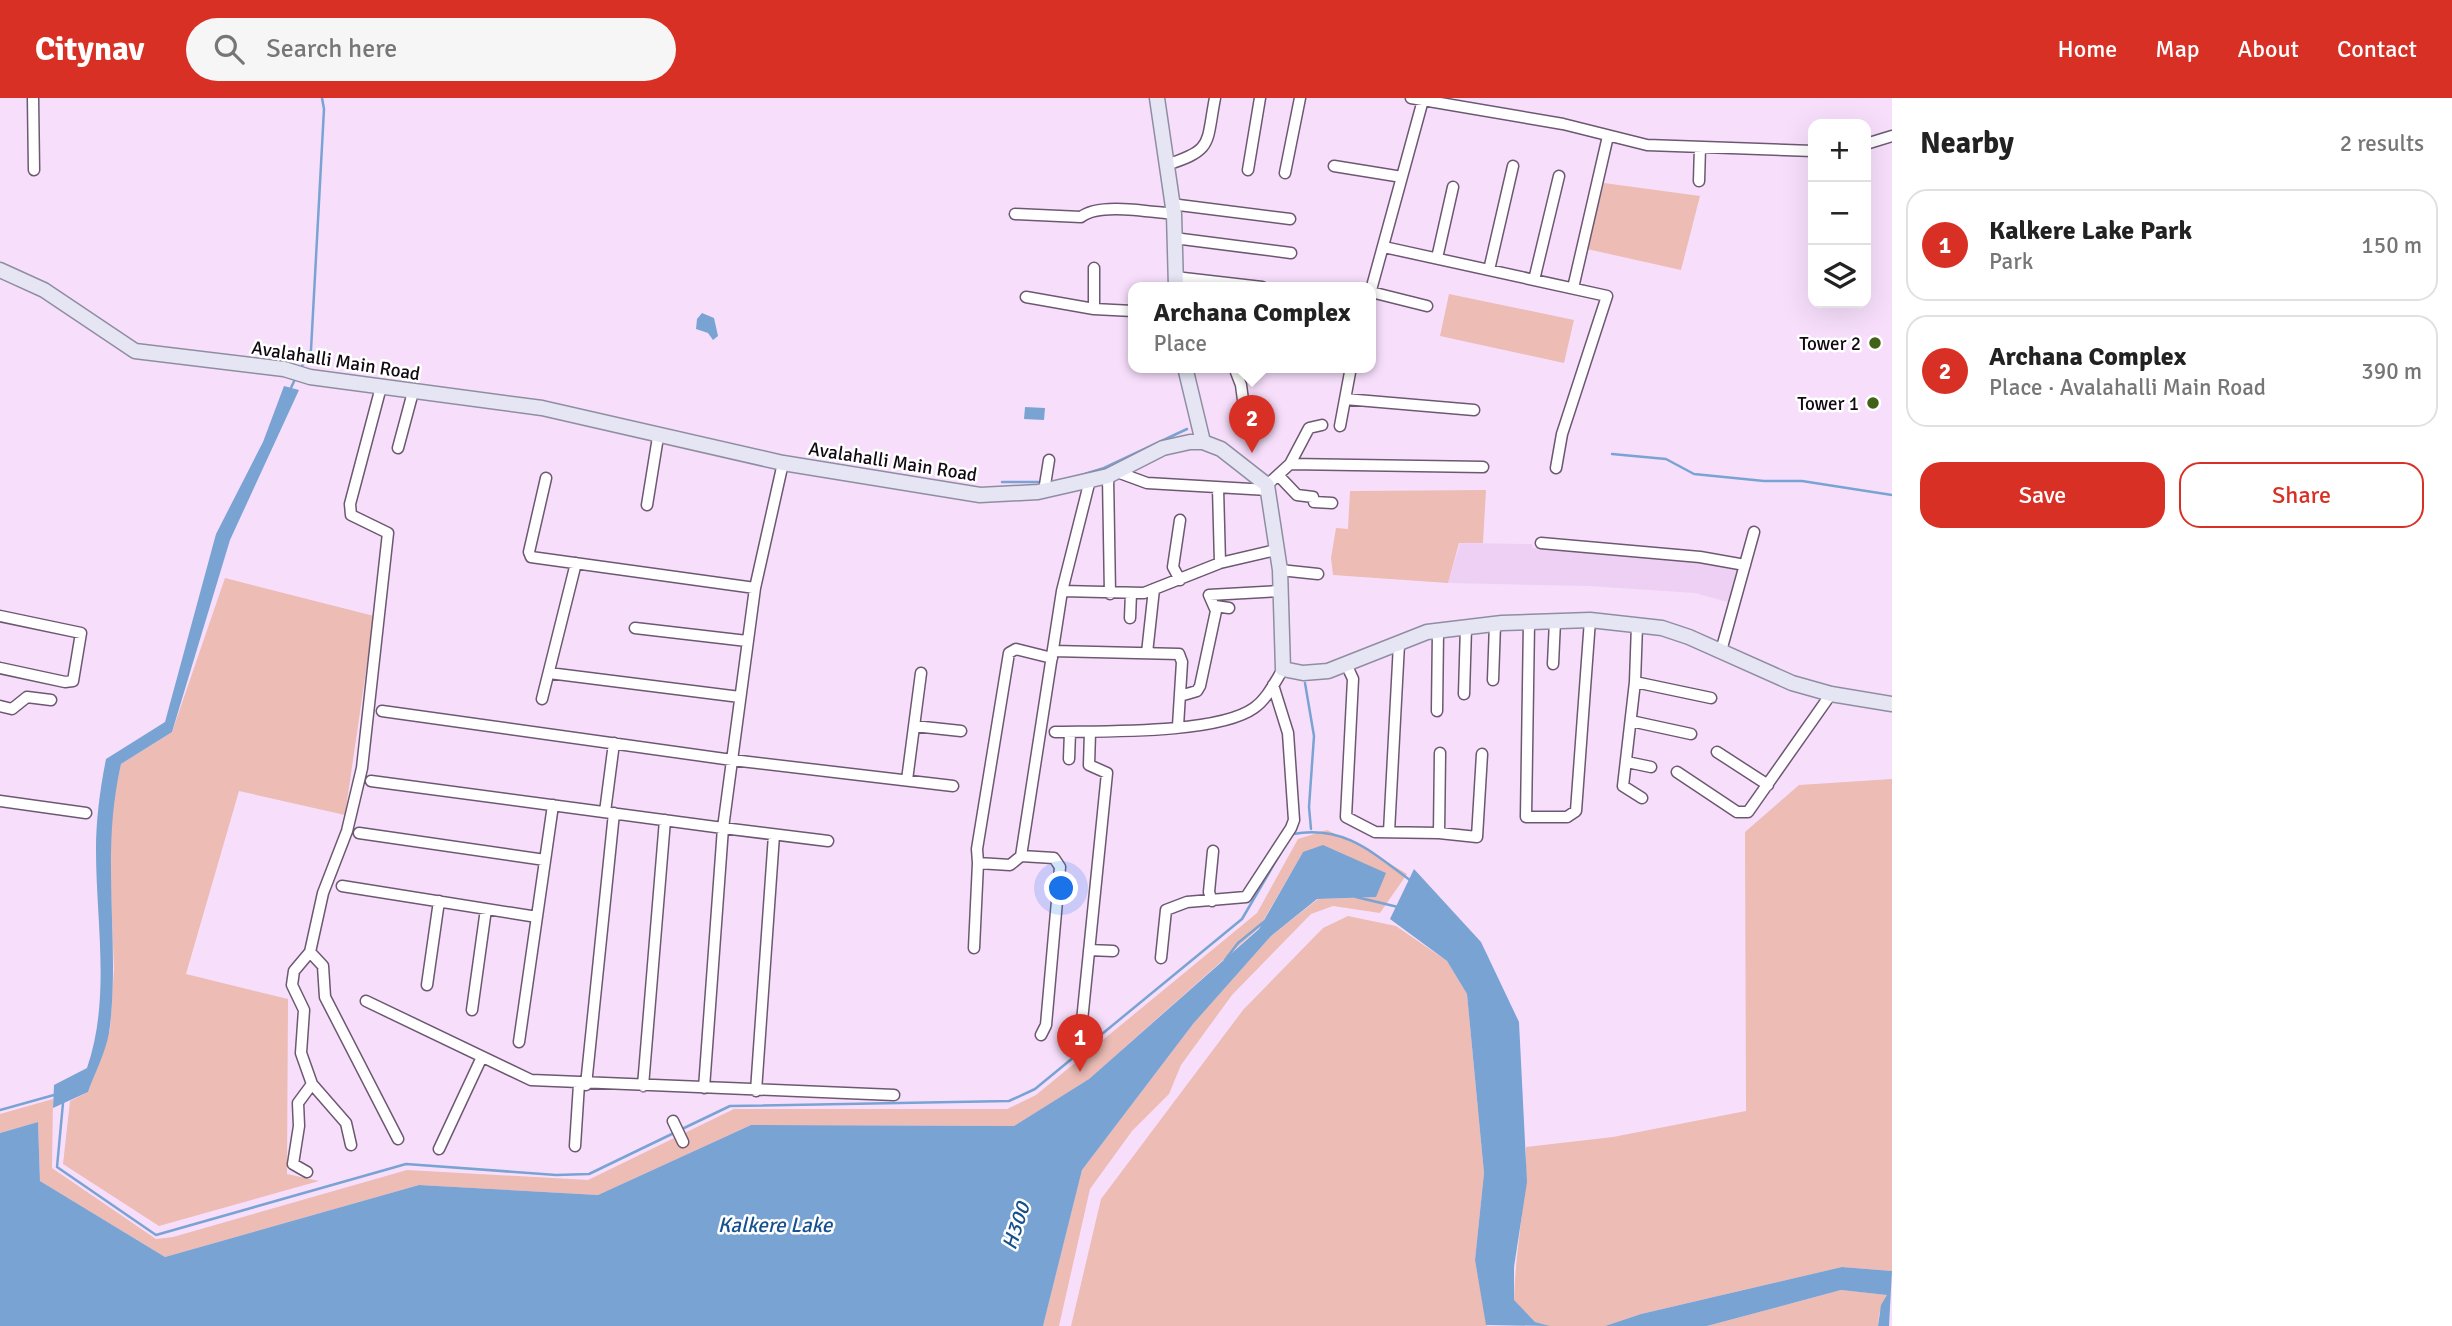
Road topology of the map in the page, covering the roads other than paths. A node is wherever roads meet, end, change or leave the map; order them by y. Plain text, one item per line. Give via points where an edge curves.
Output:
1 (33, 98) edge
2 (1157, 98) edge
3 (1215, 98) edge
4 (1260, 98) edge
5 (1300, 98) edge
6 (1410, 98) edge
7 (1423, 100) junction
8 (1462, 102) edge
9 (1608, 136) junction
10 (1892, 136) edge
11 (1871, 142) edge
12 (1700, 147) junction
13 (1808, 150) edge
14 (1166, 165) junction
15 (1334, 166) dead end
16 (1513, 166) dead end
17 (33, 170) dead end
18 (1248, 170) dead end
19 (1285, 173) dead end
20 (1559, 176) dead end
21 (1402, 177) junction
22 (1699, 181) dead end
23 (1453, 187) dead end
24 (1173, 209) junction
25 (1015, 214) dead end
26 (1290, 219) dead end
27 (1174, 238) junction
28 (1384, 247) junction
29 (1291, 253) dead end
30 (1437, 258) junction
31 (1094, 268) dead end
32 (1489, 270) junction
33 (1, 275) edge
34 (1534, 280) junction
35 (1176, 282) edge
36 (1374, 282) edge
37 (1573, 288) junction
38 (1376, 292) edge
39 (1026, 298) dead end
40 (1427, 306) dead end
41 (1094, 309) junction
42 (1128, 311) edge
43 (1186, 373) edge
44 (1236, 373) edge
45 (1351, 373) edge
46 (381, 387) junction
47 (413, 392) junction
48 (1345, 399) junction
49 (1474, 410) dead end
50 (1245, 415) dead end
51 (1322, 425) dead end
52 (1340, 426) dead end
53 (658, 437) junction
54 (1203, 442) junction
55 (398, 448) dead end
56 (1049, 460) dead end
57 (783, 463) junction
58 (1290, 464) junction
59 (1483, 467) dead end
60 (1556, 468) dead end
61 (1112, 474) junction
62 (546, 478) dead end
63 (1090, 480) junction
64 (1271, 483) junction
65 (1218, 488) junction
66 (1044, 491) junction
67 (1332, 503) dead end
68 (647, 505) dead end
69 (1180, 520) dead end
70 (1754, 533) dead end
71 (1541, 542) dead end
72 (1276, 550) junction
73 (576, 563) junction
74 (1220, 563) junction
75 (1745, 565) junction
76 (1280, 570) junction
77 (1318, 574) dead end
78 (1180, 580) junction
79 (755, 588) junction
80 (1154, 589) junction
81 (1062, 590) junction
82 (1281, 590) junction
83 (1131, 593) junction
84 (1110, 594) junction
85 (1215, 606) junction
86 (1229, 608) dead end
87 (0, 616) edge
88 (1130, 618) dead end
89 (1590, 620) junction
90 (1555, 621) junction
91 (1529, 622) junction
92 (1495, 624) junction
93 (1637, 625) junction
94 (635, 628) dead end
95 (1466, 628) junction
96 (1438, 631) junction
97 (747, 641) junction
98 (1399, 644) junction
99 (1721, 651) junction
100 (1147, 653) junction
101 (1052, 654) junction
102 (1553, 664) dead end
103 (1348, 666) junction
104 (0, 668) edge
105 (1283, 669) junction
106 (548, 673) junction
107 (921, 673) dead end
108 (1493, 680) dead end
109 (1635, 682) junction
110 (1273, 685) junction
111 (1464, 694) dead end
112 (1831, 694) junction
113 (1180, 696) junction
114 (740, 697) junction
115 (1711, 698) dead end
116 (542, 699) dead end
117 (51, 700) dead end
118 (1892, 704) edge
119 (0, 706) edge
120 (382, 711) dead end
121 (1437, 711) dead end
122 (1631, 721) junction
123 (914, 726) junction
124 (1178, 726) junction
125 (961, 731) dead end
126 (1055, 732) dead end
127 (1070, 732) junction
128 (1090, 732) junction
129 (1692, 734) dead end
130 (614, 743) junction
131 (1717, 752) dead end
132 (1440, 753) dead end
133 (1482, 754) dead end
134 (732, 760) junction
135 (1069, 760) dead end
136 (1626, 762) junction
137 (1651, 767) dead end
138 (1677, 772) dead end
139 (907, 780) junction
140 (372, 781) dead end
141 (1768, 785) junction
142 (953, 786) dead end
143 (1642, 798) dead end
144 (0, 802) edge
145 (553, 805) junction
146 (86, 813) dead end
147 (609, 813) junction
148 (665, 820) junction
149 (723, 828) junction
150 (1389, 832) junction
151 (359, 833) dead end
152 (1439, 834) junction
153 (774, 835) junction
154 (828, 841) dead end
155 (1213, 851) dead end
156 (1021, 856) junction
157 (545, 860) junction
158 (978, 863) junction
159 (342, 886) dead end
160 (439, 901) junction
161 (1212, 901) junction
162 (486, 909) junction
163 (537, 917) junction
164 (974, 948) dead end
165 (1089, 950) junction
166 (1113, 951) dead end
167 (310, 952) junction
168 (1161, 958) dead end
169 (428, 985) dead end
170 (366, 1001) dead end
171 (472, 1010) dead end
172 (1082, 1021) dead end
173 (1041, 1035) dead end
174 (519, 1042) dead end
175 (481, 1059) junction
176 (312, 1084) junction
177 (583, 1084) junction
178 (643, 1086) junction
179 (704, 1088) junction
180 (756, 1091) junction
181 (894, 1094) dead end
182 (398, 1139) dead end
183 (351, 1145) dead end
184 (575, 1146) dead end
185 (439, 1149) dead end
186 (307, 1172) dead end

1 - 17 street
2 - 14 main road
3 - 14 street via 1200,152
4 - 18 street
5 - 19 street
6 - 7 street
7 - 8 street
7 - 21 street
8 - 9 street
9 - 12 street via 1647,145
9 - 37 street
10 - 11 street
12 - 13 street
12 - 22 street
14 - 24 main road
15 - 21 street
16 - 32 street
20 - 34 street
21 - 28 street
23 - 30 street
24 - 25 street via 1089,210 1081,217
24 - 26 street
24 - 27 main road
27 - 29 street
27 - 35 main road
28 - 30 street
28 - 36 street
30 - 32 street
31 - 41 street
32 - 34 street
33 - 46 main road, Avalahalli Main Road via 44,290 135,351 284,369
34 - 37 street
37 - 60 street via 1607,296 1562,434
38 - 40 street
39 - 41 street
41 - 42 street
43 - 54 main road
44 - 50 street
45 - 48 street
46 - 47 main road, Avalahalli Main Road
46 - 167 street via 350,504 351,515 388,533 371,704 347,831 323,893
47 - 53 main road, Avalahalli Main Road via 542,408
47 - 55 street
48 - 49 street
48 - 52 street
51 - 58 street via 1309,428
53 - 57 main road, Avalahalli Main Road
53 - 68 street
54 - 61 main road, Avalahalli Main Road via 1163,448
54 - 64 main road
56 - 66 street
57 - 66 main road, Avalahalli Main Road via 980,495
57 - 79 street
58 - 59 street
58 - 64 street
61 - 63 main road, Avalahalli Main Road
61 - 65 street via 1147,483
61 - 84 street
62 - 73 street via 529,555
63 - 66 main road, Avalahalli Main Road
63 - 81 street
64 - 65 street
64 - 67 street via 1313,497 1314,502
64 - 72 main road
65 - 74 street
69 - 78 street via 1173,567
70 - 75 street
71 - 75 street
72 - 74 street
72 - 76 main road
73 - 79 street
73 - 106 street
74 - 78 street
75 - 99 street
76 - 77 street
76 - 82 main road
78 - 80 street
79 - 97 street
80 - 83 street
80 - 100 street
81 - 84 street
81 - 101 street
82 - 85 street via 1213,593 1208,598
82 - 105 main road
83 - 84 street
83 - 88 street
85 - 86 street
85 - 113 street via 1200,686
87 - 104 street via 81,633 74,681
89 - 90 main road
89 - 91 street via 1576,811 1567,817 1526,817
89 - 93 main road
90 - 91 main road
90 - 102 street
91 - 92 main road
92 - 95 main road
92 - 108 street
93 - 99 main road via 1689,636
93 - 109 street
94 - 97 street
95 - 96 main road
95 - 111 street
96 - 98 main road
96 - 121 street
97 - 114 street
98 - 103 main road
98 - 150 street
99 - 112 main road via 1793,683
100 - 101 street
100 - 113 street via 1181,656
101 - 156 street
101 - 158 street via 1016,649 1009,653
103 - 105 main road via 1303,673
103 - 150 street via 1353,679 1346,817 1375,832
105 - 110 street
106 - 114 street
106 - 116 street
107 - 123 street
109 - 115 street
109 - 122 street
110 - 124 street via 1245,714
110 - 161 street via 1288,733 1293,825 1246,897
112 - 118 main road
112 - 141 street
113 - 124 street
114 - 134 street
117 - 119 street via 27,697 12,709
120 - 130 street
122 - 129 street
122 - 136 street
123 - 125 street
123 - 139 street
124 - 128 street
126 - 127 street
127 - 128 street
127 - 135 street
128 - 165 street via 1089,765 1107,773
130 - 134 street
130 - 147 street
131 - 141 street
132 - 152 street
133 - 152 street via 1477,837
134 - 139 street
134 - 149 street
136 - 137 street
136 - 143 street via 1623,788
138 - 141 street via 1737,812 1748,812
139 - 142 street
140 - 145 street
144 - 146 street
145 - 147 street
145 - 157 street
147 - 148 street
147 - 177 street
148 - 149 street
148 - 178 street
149 - 153 street
149 - 179 street
150 - 152 street
151 - 157 street
153 - 154 street
153 - 180 street
155 - 161 street
156 - 158 street via 1010,865
156 - 173 street via 1054,858 1060,867 1046,1025
157 - 163 street
158 - 164 street
159 - 160 street
160 - 162 street
160 - 169 street
161 - 168 street via 1178,904 1166,910
162 - 163 street
162 - 171 street
163 - 174 street
165 - 166 street
165 - 172 street
167 - 176 street via 295,971 292,985 304,1010 301,1053
167 - 182 street via 323,966 325,997
170 - 175 street
175 - 177 street via 521,1078
175 - 185 street
176 - 183 street via 346,1123
176 - 186 street via 298,1103 293,1153 293,1164
177 - 178 street
177 - 184 street
178 - 179 street
179 - 180 street
180 - 181 street

